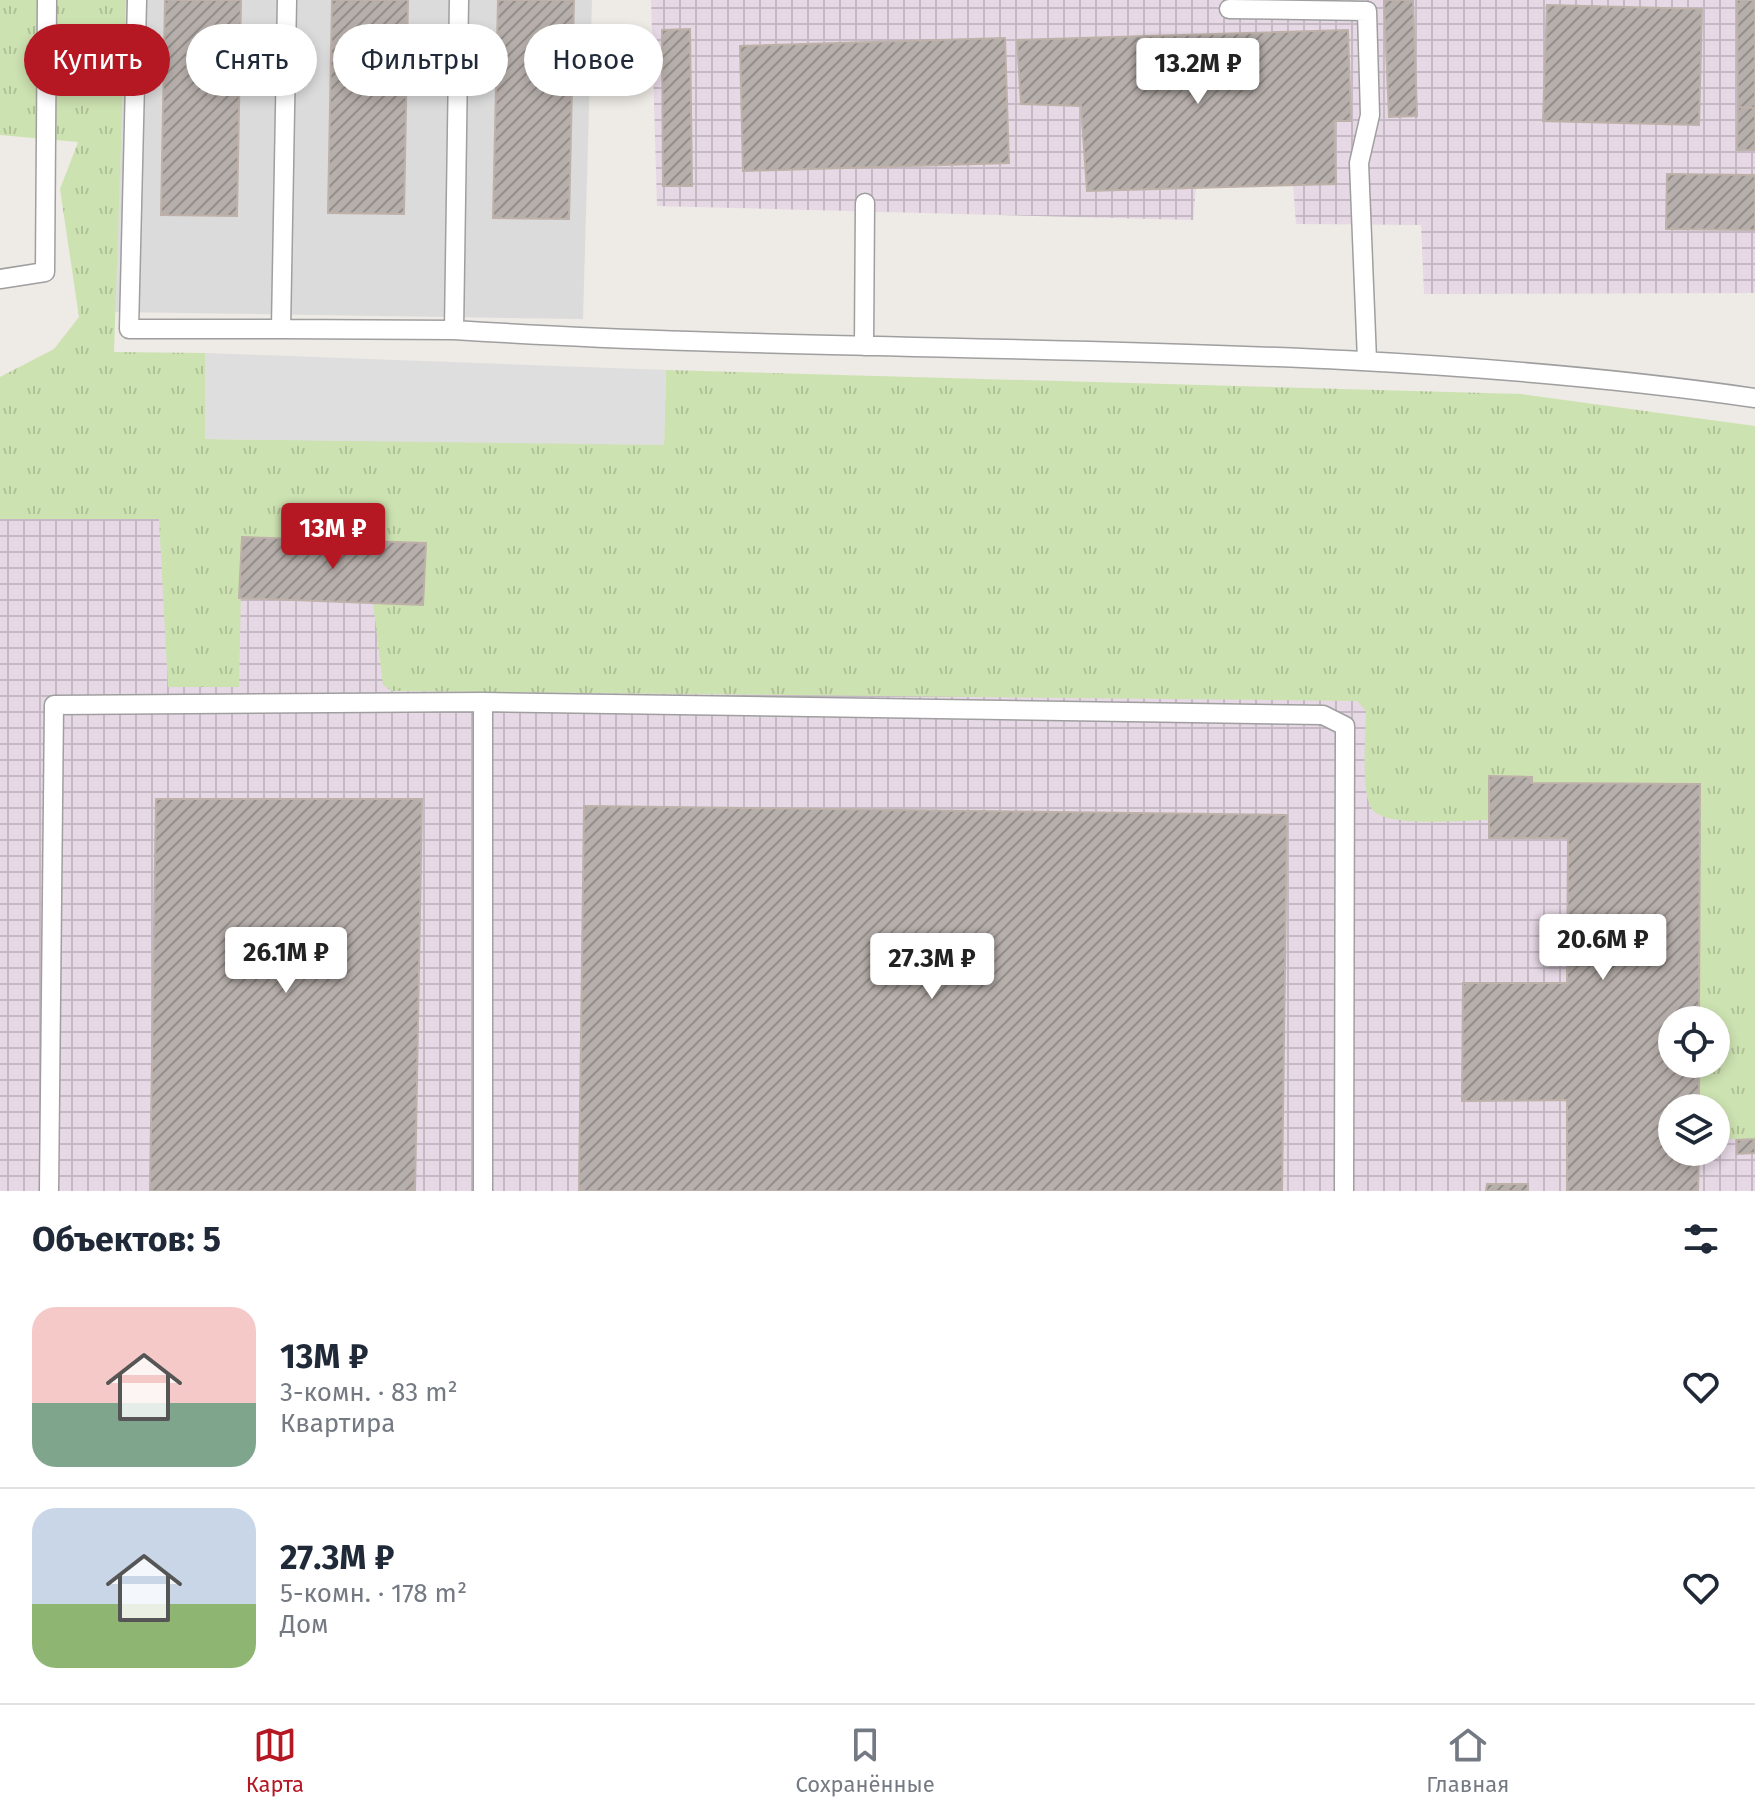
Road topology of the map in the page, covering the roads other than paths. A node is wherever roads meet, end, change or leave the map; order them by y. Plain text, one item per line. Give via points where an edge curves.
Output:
1 (47, 0) edge
2 (137, 0) edge
3 (287, 0) edge
4 (459, 0) edge
5 (1229, 9) dead end
6 (865, 203) dead end
7 (0, 279) edge
8 (281, 329) junction
9 (454, 330) junction
10 (864, 346) junction
11 (1367, 360) junction
12 (1755, 398) edge
13 (483, 702) junction
14 (49, 1191) edge
15 (483, 1191) edge
16 (1344, 1191) edge

1 - 7 lane via 45,272
2 - 8 lane via 129,329
3 - 8 lane
4 - 9 lane
5 - 11 lane via 1367,11 1370,115 1359,163
6 - 10 lane
8 - 9 lane
9 - 10 lane
10 - 11 lane
11 - 12 lane
13 - 14 lane via 54,705
13 - 15 lane
13 - 16 lane via 1323,715 1345,726

